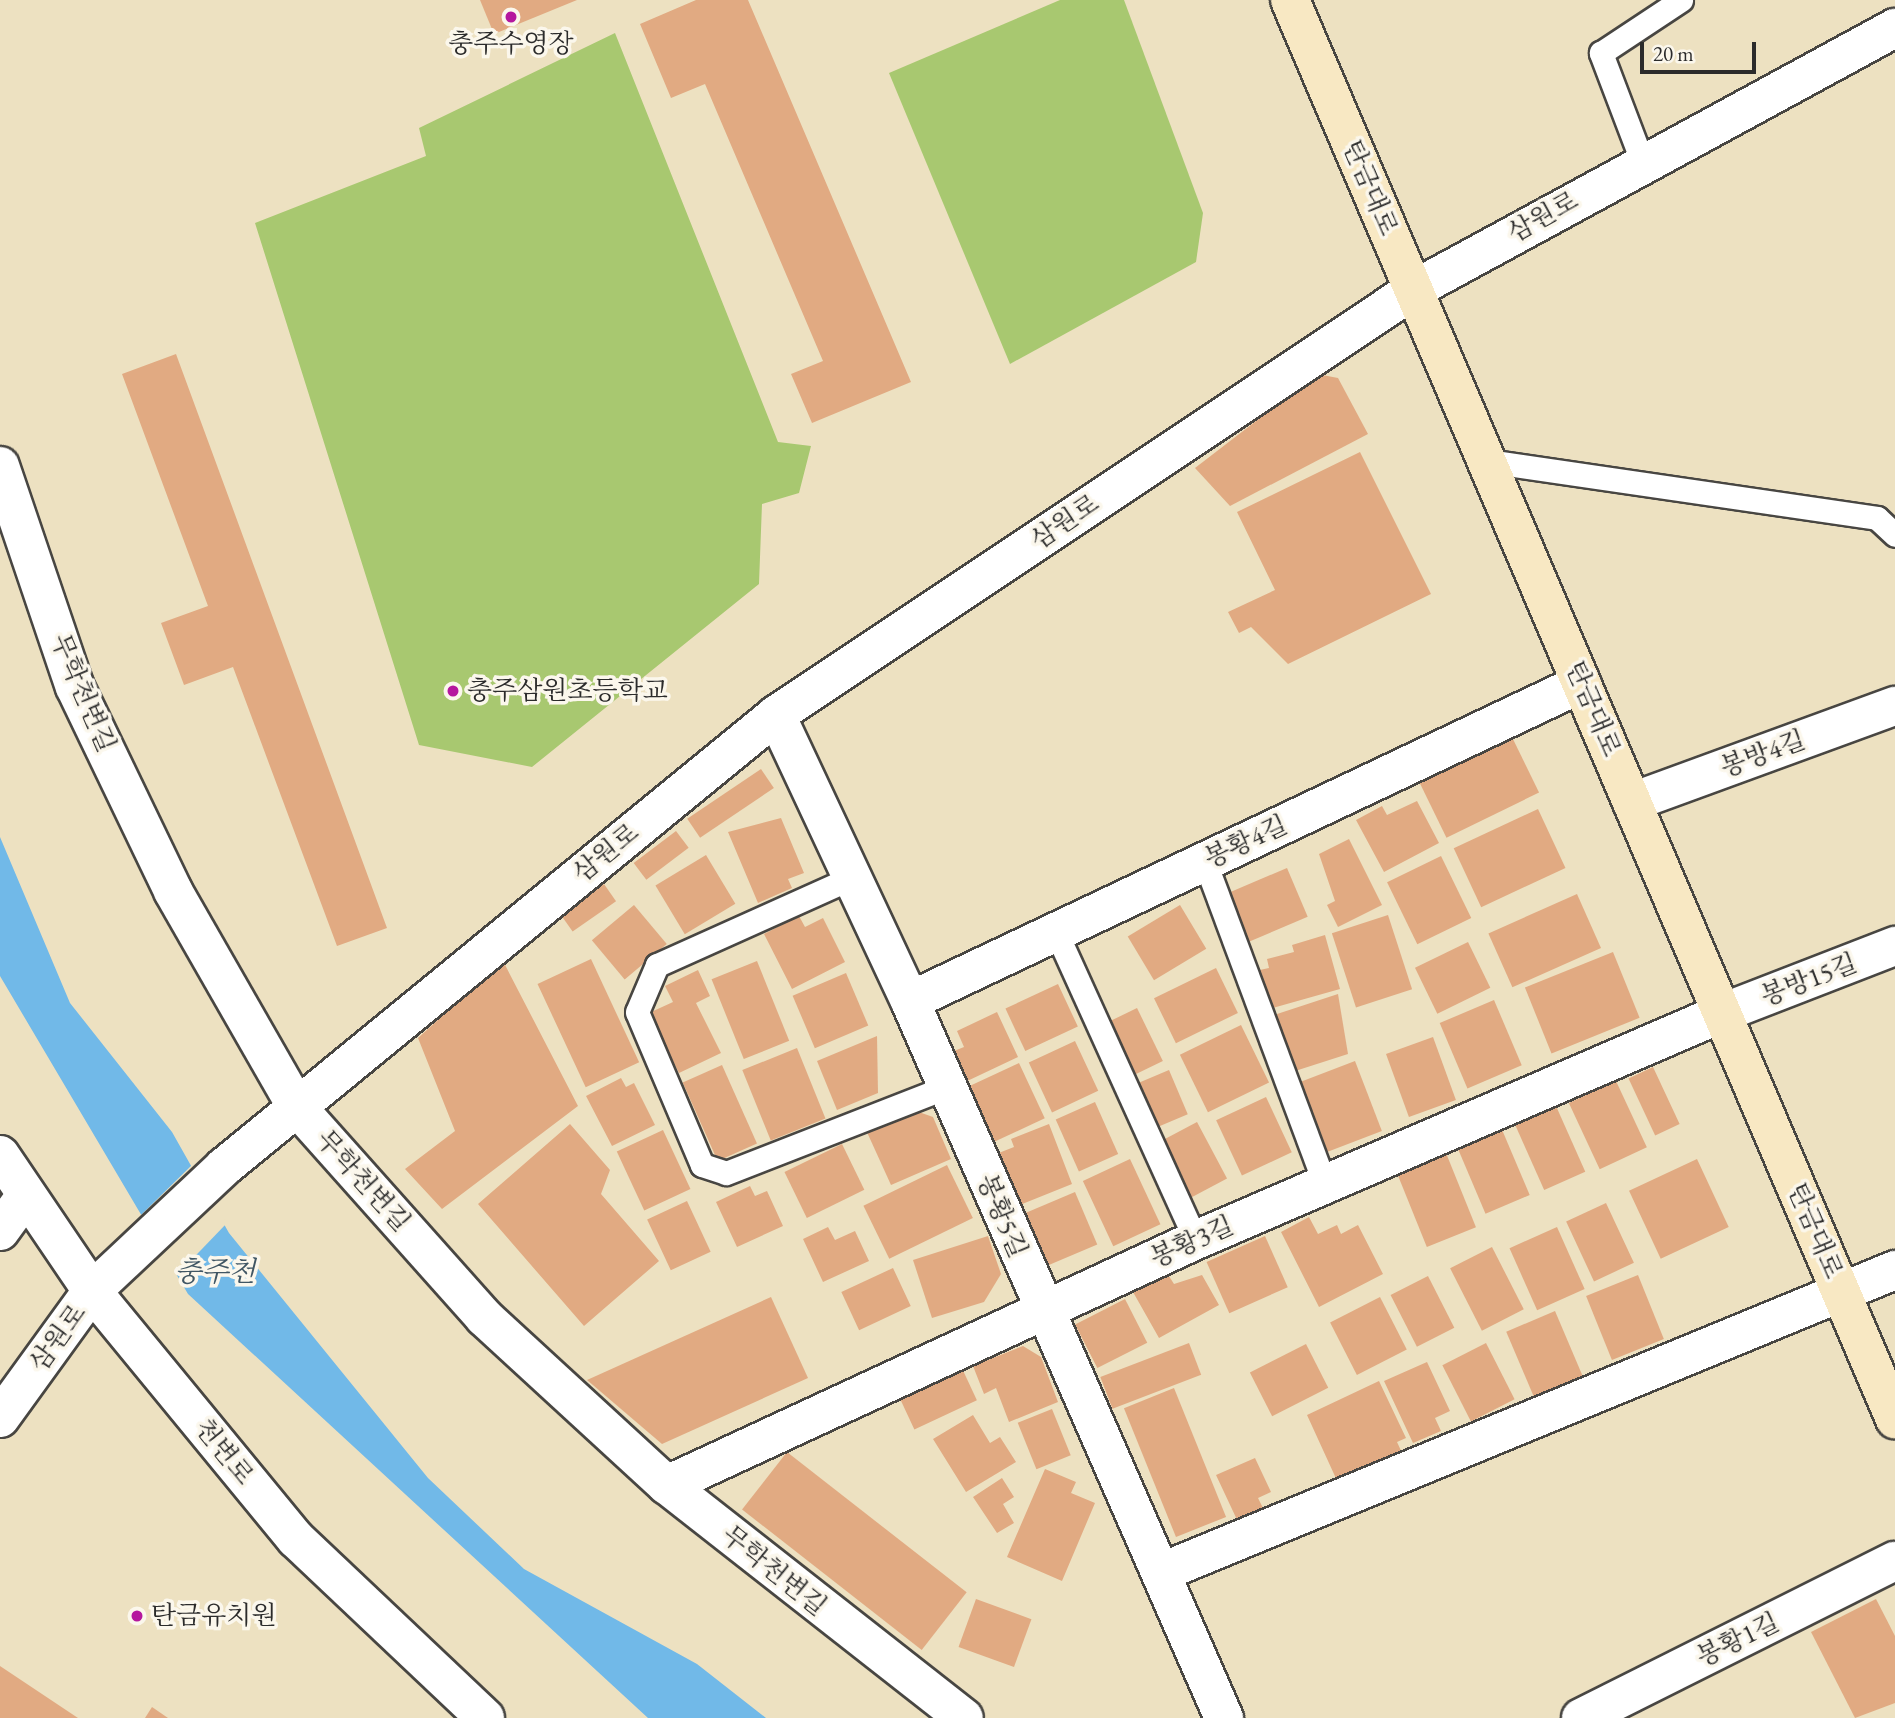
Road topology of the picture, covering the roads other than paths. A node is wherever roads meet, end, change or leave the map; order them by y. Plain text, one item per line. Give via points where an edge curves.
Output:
1 (1290, 0) edge
2 (1681, 0) edge
3 (1895, 28) edge
4 (1642, 161) junction
5 (1413, 290) junction
6 (1487, 461) junction
7 (0, 467) edge
8 (1895, 535) edge
9 (1581, 683) junction
10 (1895, 706) edge
11 (776, 715) junction
12 (1632, 802) junction
13 (1205, 862) junction
14 (851, 878) junction
15 (1056, 932) junction
16 (1895, 946) edge
17 (910, 1001) junction
18 (1722, 1013) junction
19 (947, 1087) junction
20 (296, 1106) junction
21 (0, 1156) edge
22 (1325, 1184) junction
23 (24, 1198) junction
24 (0, 1231) edge
25 (1196, 1240) junction
26 (1895, 1270) edge
27 (92, 1292) junction
28 (1841, 1292) junction
29 (1042, 1310) junction
30 (0, 1418) edge
31 (1895, 1419) edge
32 (667, 1485) junction
33 (1895, 1562) edge
34 (1162, 1572) junction
35 (485, 1718) edge
36 (964, 1718) edge
37 (1224, 1718) edge
38 (1581, 1718) edge

1 - 5 main road, 탄금대로
2 - 4 lane via 1601,53
3 - 4 street, 삼원로
4 - 5 street, 삼원로
5 - 6 main road, 탄금대로
5 - 11 street, 삼원로
6 - 8 lane via 1877,518
6 - 9 main road, 탄금대로
7 - 20 street, 무학천변길 via 75,687 173,891
9 - 12 main road, 탄금대로
9 - 13 street, 봉황4길
10 - 12 street, 봉방4길
11 - 14 street, 봉황5길
11 - 20 street, 삼원로
12 - 18 main road, 탄금대로
13 - 15 street, 봉황4길
13 - 22 lane
14 - 17 street, 봉황5길
14 - 19 lane via 657,965 636,1012 702,1165 726,1173
15 - 17 street, 봉황4길
15 - 25 lane
16 - 18 street, 봉방15길
17 - 19 street, 봉황5길
18 - 22 street, 봉황3길
18 - 28 main road, 탄금대로
19 - 29 street, 봉황5길
20 - 27 street, 삼원로
20 - 32 street, 무학천변길 via 484,1317
21 - 23 street, 천변로
22 - 25 street, 봉황3길
23 - 24 street
23 - 27 street, 천변로
25 - 29 street, 봉황3길
26 - 28 street
27 - 30 street, 삼원로
27 - 35 street, 천변로 via 296,1539
28 - 31 main road, 탄금대로
28 - 34 street
29 - 32 street, 봉황3길
29 - 34 street, 봉황5길
32 - 36 street, 무학천변길
33 - 38 street, 봉황1길
34 - 37 street, 봉황5길

